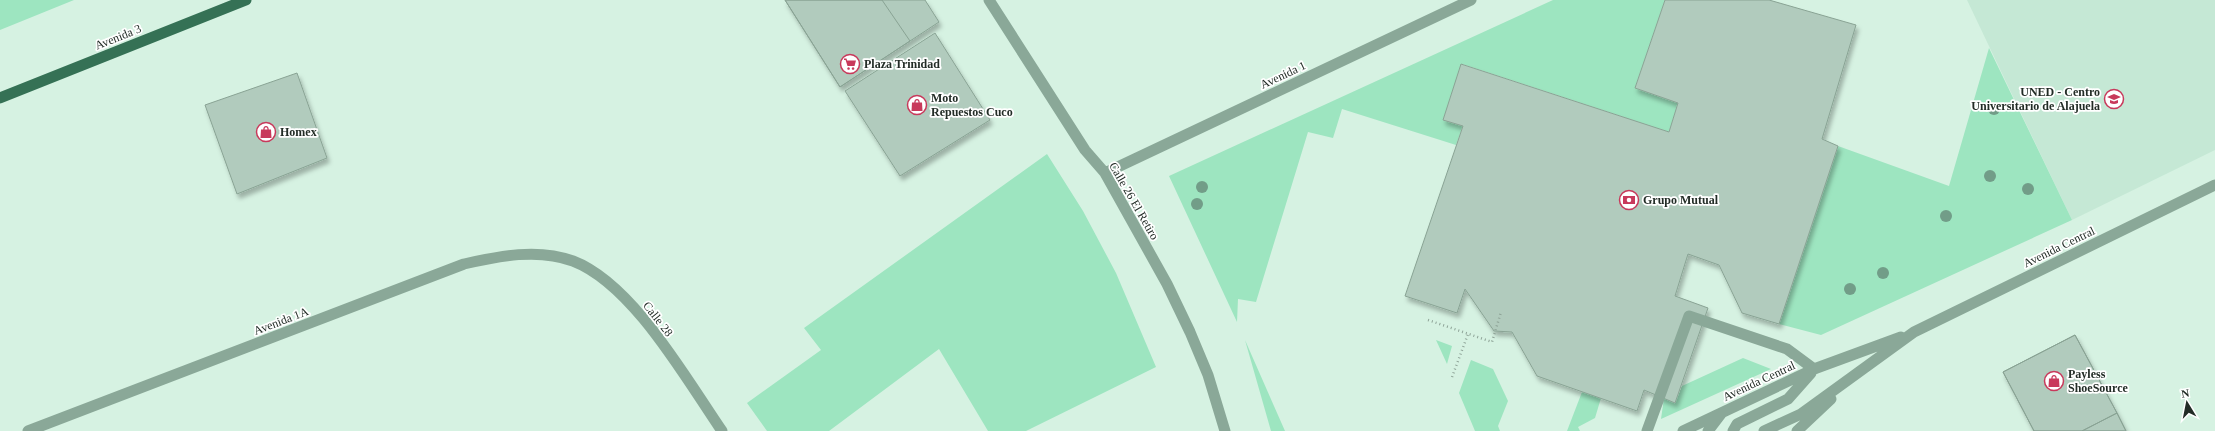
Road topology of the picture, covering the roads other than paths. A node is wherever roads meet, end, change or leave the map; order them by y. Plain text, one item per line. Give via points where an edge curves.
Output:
1 (246, 0) edge
2 (989, 0) edge
3 (1472, 0) edge
4 (0, 98) edge
5 (1105, 173) junction
6 (2215, 185) edge
7 (547, 256) joint
8 (1914, 332) junction
9 (1814, 369) junction
10 (1859, 372) junction
11 (1722, 412) junction
12 (28, 431) edge
13 (722, 431) edge
14 (1225, 431) edge
15 (1647, 431) edge
16 (1683, 431) edge
17 (1708, 431) edge
18 (1733, 431) edge
19 (1764, 431) edge
20 (1797, 431) edge

1 - 4 main road, Avenida 3
2 - 5 street, Calle 26 El Retiro via 1085,150
3 - 5 street, Avenida 1
5 - 14 street, Calle 26 El Retiro via 1167,284 1190,332 1208,375
6 - 8 street, Avenida Central
7 - 12 street, Avenida 1A via 517,255 464,264
7 - 13 street, Calle 28 via 573,261 603,279 630,304 663,346
8 - 9 street, Avenida Central
8 - 10 street, Avenida Central
9 - 11 street, Avenida Central
9 - 15 street via 1787,349 1689,316
9 - 18 street via 1788,399 1737,424
10 - 19 street, Avenida Central via 1800,414
10 - 20 street
11 - 16 street, Avenida Central
11 - 17 street

